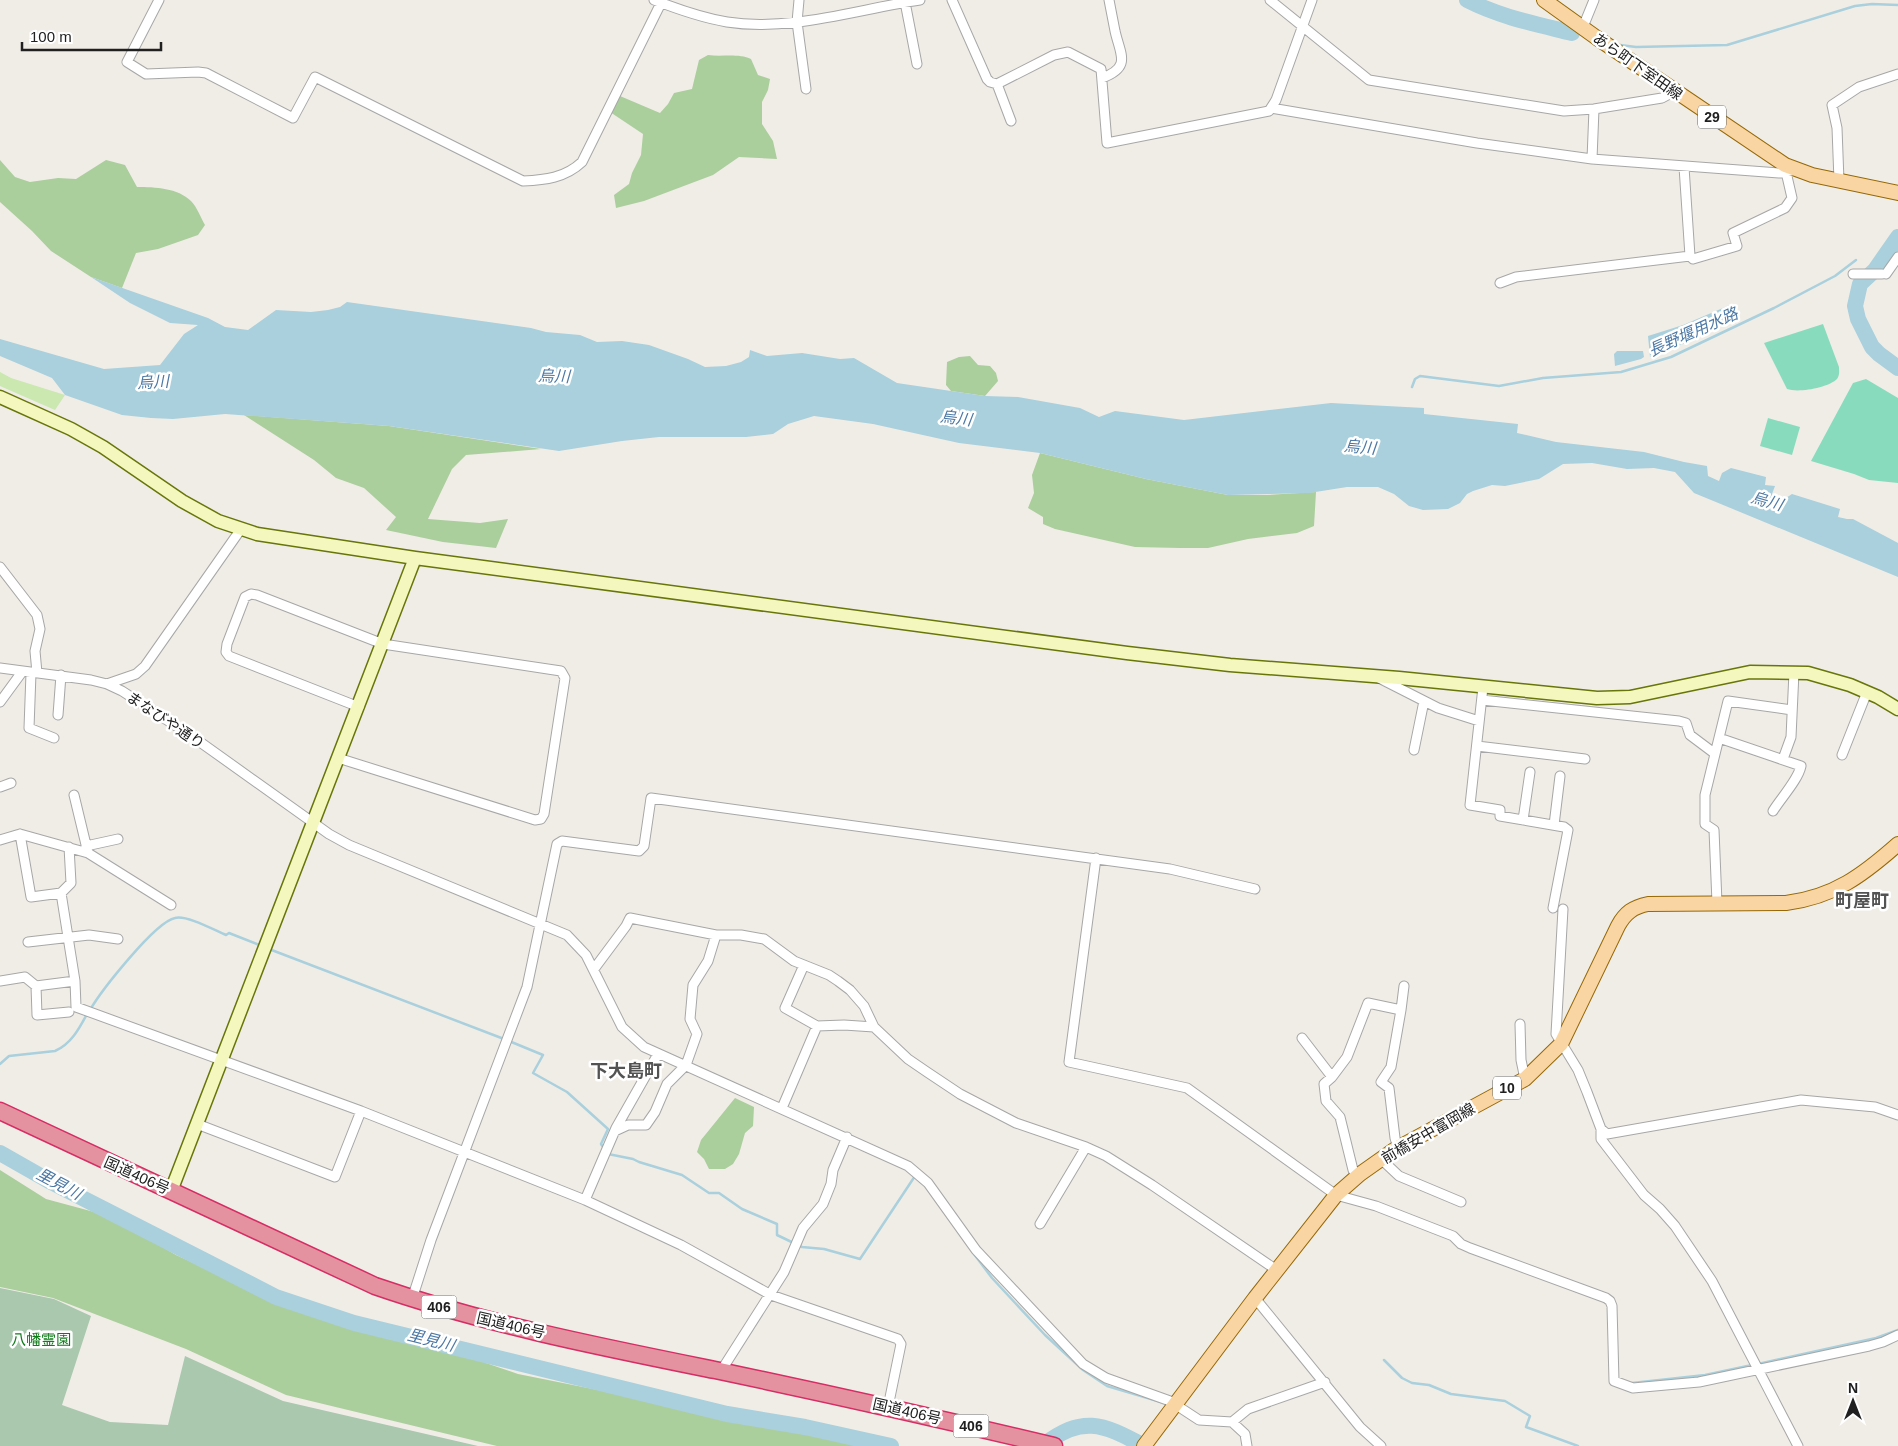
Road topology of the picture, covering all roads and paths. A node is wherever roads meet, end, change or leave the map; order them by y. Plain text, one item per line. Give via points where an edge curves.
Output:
1 (159, 0) edge
2 (799, 0) edge
3 (920, 0) edge
4 (952, 0) edge
5 (1109, 0) edge
6 (1270, 0) edge
7 (1312, 0) edge
8 (1544, 0) edge
9 (1594, 0) edge
10 (658, 1) edge
11 (905, 2) junction
12 (797, 22) junction
13 (1301, 26) junction
14 (1582, 27) junction
15 (917, 64) dead end
16 (1898, 74) edge
17 (1102, 78) junction
18 (997, 84) junction
19 (806, 89) dead end
20 (1675, 91) junction
21 (1271, 108) junction
22 (1594, 109) junction
23 (1011, 121) dead end
24 (1592, 159) junction
25 (1684, 166) junction
26 (1791, 171) junction
27 (1839, 181) junction
28 (1898, 193) edge
29 (1690, 256) junction
30 (1898, 257) edge
31 (1853, 274) dead end
32 (1500, 283) dead end
33 (0, 397) edge
34 (241, 528) junction
35 (415, 558) junction
36 (0, 566) edge
37 (383, 644) junction
38 (0, 668) edge
39 (30, 672) junction
40 (1794, 672) junction
41 (61, 675) junction
42 (1374, 676) junction
43 (107, 684) junction
44 (1483, 686) junction
45 (1867, 692) junction
46 (1482, 700) junction
47 (1424, 701) junction
48 (0, 702) edge
49 (359, 707) junction
50 (1898, 709) edge
51 (1792, 710) junction
52 (58, 715) dead end
53 (1480, 720) junction
54 (54, 738) dead end
55 (1719, 738) junction
56 (1477, 746) junction
57 (1414, 750) dead end
58 (1714, 753) junction
59 (1842, 755) dead end
60 (338, 758) junction
61 (1585, 759) dead end
62 (1783, 760) junction
63 (1530, 772) dead end
64 (1560, 776) dead end
65 (11, 783) dead end
66 (0, 787) edge
67 (74, 795) dead end
68 (1773, 811) dead end
69 (1523, 820) junction
70 (313, 822) junction
71 (1554, 825) junction
72 (20, 834) junction
73 (118, 839) dead end
74 (0, 840) edge
75 (1898, 844) edge
76 (69, 847) junction
77 (87, 850) junction
78 (1096, 858) junction
79 (1255, 888) dead end
80 (61, 894) junction
81 (1717, 903) junction
82 (171, 905) dead end
83 (1553, 908) dead end
84 (1563, 908) dead end
85 (541, 924) junction
86 (716, 935) junction
87 (67, 937) junction
88 (118, 939) dead end
89 (28, 942) dead end
90 (804, 966) junction
91 (594, 969) junction
92 (0, 980) edge
93 (75, 980) junction
94 (36, 986) junction
95 (1404, 986) dead end
96 (1401, 1010) junction
97 (69, 1012) dead end
98 (1520, 1024) dead end
99 (818, 1026) junction
100 (874, 1027) junction
101 (1302, 1038) dead end
102 (1561, 1044) junction
103 (658, 1054) junction
104 (222, 1061) junction
105 (686, 1066) junction
106 (1332, 1077) junction
107 (1524, 1079) junction
108 (782, 1108) junction
109 (0, 1111) edge
110 (361, 1112) junction
111 (1898, 1115) edge
112 (197, 1124) junction
113 (1601, 1130) junction
114 (615, 1131) junction
115 (847, 1137) junction
116 (1086, 1147) junction
117 (1398, 1148) junction
118 (465, 1152) junction
119 (1381, 1159) junction
120 (1357, 1177) junction
121 (171, 1190) junction
122 (1336, 1195) junction
123 (586, 1200) junction
124 (1461, 1202) dead end
125 (1040, 1224) dead end
126 (1278, 1271) junction
127 (770, 1295) junction
128 (1255, 1298) junction
129 (412, 1299) junction
130 (1898, 1335) edge
131 (1759, 1370) junction
132 (721, 1372) junction
133 (1325, 1382) junction
134 (1176, 1405) junction
135 (888, 1406) junction
136 (1232, 1422) junction
137 (1147, 1442) edge
138 (1054, 1446) edge
139 (1246, 1446) edge
140 (1381, 1446) edge
141 (1798, 1446) edge

1 - 10 street via 127,62 146,74 206,73 293,118 315,77 523,181 561,176 582,162
2 - 12 street
3 - 11 street
4 - 18 street via 987,79
5 - 17 street via 1122,53 1120,67
6 - 13 street
7 - 13 street
8 - 14 main road, あら町下室田線 / 29
9 - 14 street
10 - 12 street via 727,22
11 - 12 street
11 - 15 street
12 - 19 street
13 - 21 street
13 - 22 street via 1369,80 1564,110
14 - 20 main road, あら町下室田線 / 29
16 - 27 street via 1859,88 1832,105 1838,128
17 - 18 street via 1101,69 1068,52 1054,55
17 - 21 street via 1107,144 1262,113
18 - 23 street
20 - 22 street via 1662,98
20 - 26 main road, あら町下室田線 / 29
21 - 24 street
22 - 24 street
24 - 25 street
25 - 26 street
25 - 29 street
26 - 27 main road, あら町下室田線 / 29
26 - 29 street via 1792,198 1785,208 1733,234 1737,246 1693,258
27 - 28 main road, あら町下室田線 / 29
29 - 32 street via 1516,277
30 - 31 street via 1884,274
33 - 34 street via 71,429 182,501 218,521
34 - 35 street via 295,541
34 - 43 street via 145,666 136,674
35 - 37 street
35 - 42 street via 1126,652
36 - 39 street via 38,615 40,629
37 - 49 street
37 - 49 street via 251,594 245,597 227,644 226,652 235,659
37 - 60 street via 561,670 565,678 544,814 535,820
38 - 39 street, まなびや通り
39 - 41 street, まなびや通り
39 - 48 street
39 - 54 street via 29,728
40 - 44 street via 1750,672 1630,697 1588,698
40 - 45 street via 1823,676
40 - 51 street
41 - 43 street, まなびや通り
41 - 52 street
42 - 44 street
42 - 47 street
43 - 70 street, まなびや通り via 163,717
44 - 46 street
45 - 50 street
45 - 59 street
46 - 53 street
46 - 58 street via 1679,721 1686,723 1690,734
47 - 53 street
47 - 57 street
49 - 60 street
51 - 55 street via 1728,701
51 - 62 street via 1791,737
53 - 56 street
55 - 58 street
55 - 62 street
56 - 61 street
56 - 69 street via 1470,805 1500,810 1500,816
58 - 81 street via 1705,795 1705,824 1714,830
60 - 70 street
62 - 68 street via 1801,766 1799,775
63 - 69 street
64 - 71 street
65 - 66 street
67 - 77 street
69 - 71 street
70 - 85 street, まなびや通り via 348,845
70 - 104 street
71 - 83 street via 1568,830
72 - 74 street
72 - 76 street
72 - 80 street via 31,897
73 - 77 street
75 - 81 main road, 前橋安中富岡線 / 10 via 1861,876 1825,894 1786,903
76 - 77 street
76 - 80 street via 71,883
77 - 82 street
78 - 79 street via 1170,869
78 - 85 street via 651,798 644,846 639,851 562,841 557,844
78 - 122 street via 1069,1062 1187,1088
80 - 87 street
81 - 102 main road, 前橋安中富岡線 / 10 via 1648,904 1628,911
84 - 102 street via 1556,1034
85 - 91 street, まなびや通り via 567,935
85 - 118 street via 527,987
86 - 90 street via 764,939
86 - 91 street via 630,918
86 - 105 street via 708,962 693,985 690,1019 697,1034
87 - 88 street
87 - 89 street
87 - 93 street
90 - 99 street via 785,1008
90 - 100 street via 829,975 850,990 864,1006
91 - 103 street, まなびや通り via 622,1027 644,1048
92 - 94 street via 25,977
93 - 94 street
93 - 104 street via 76,1006
94 - 97 street via 37,1014
95 - 96 street
96 - 106 street via 1368,1003 1347,1057
96 - 117 street via 1392,1066 1381,1082 1389,1088
98 - 107 street via 1520,1060
99 - 100 street
99 - 108 street
100 - 116 street via 908,1059 960,1094 1016,1123
101 - 106 street
102 - 107 main road, 前橋安中富岡線 / 10
102 - 113 street via 1578,1070
103 - 105 street, まなびや通り
103 - 114 street
104 - 110 street
104 - 112 street
105 - 108 street, まなびや通り
105 - 114 street via 666,1084 646,1125 628,1125
106 - 120 street via 1324,1084 1326,1101 1340,1117
107 - 117 main road, 前橋安中富岡線 / 10
108 - 115 street, まなびや通り
109 - 121 highway, 国道406号 / 406
110 - 112 street via 335,1176
110 - 118 street
111 - 113 street via 1875,1107 1801,1100 1607,1134
112 - 121 street
113 - 131 street via 1601,1139 1644,1196 1675,1226 1712,1282
114 - 123 street
115 - 127 street via 823,1204 803,1228
115 - 134 street, まなびや通り via 908,1166 928,1183 976,1250 1083,1364 1106,1378
116 - 125 street
116 - 126 street via 1152,1185
117 - 119 main road, 前橋安中富岡線 / 10
118 - 123 street
118 - 129 street
119 - 120 main road, 前橋安中富岡線 / 10
119 - 124 street via 1400,1176
120 - 122 main road, 前橋安中富岡線 / 10
121 - 129 highway, 国道406号 / 406 via 375,1286
122 - 126 main road, 前橋安中富岡線 / 10
122 - 131 street via 1376,1206 1453,1236 1470,1248 1606,1298 1612,1306 1614,1381 1628,1387 1699,1382
123 - 127 street via 680,1245
126 - 128 main road, 前橋安中富岡線 / 10
127 - 132 street
127 - 135 street via 901,1341
128 - 133 street
128 - 134 main road, 前橋安中富岡線 / 10
129 - 132 highway, 国道406号 / 406 via 532,1330
130 - 131 street via 1870,1346
131 - 141 street
132 - 135 highway, 国道406号 / 406
133 - 136 street via 1248,1409
133 - 140 street via 1360,1427
134 - 136 street, まなびや通り via 1200,1420
134 - 137 main road, 前橋安中富岡線 / 10
135 - 138 highway, 国道406号 / 406
136 - 139 street via 1245,1434

